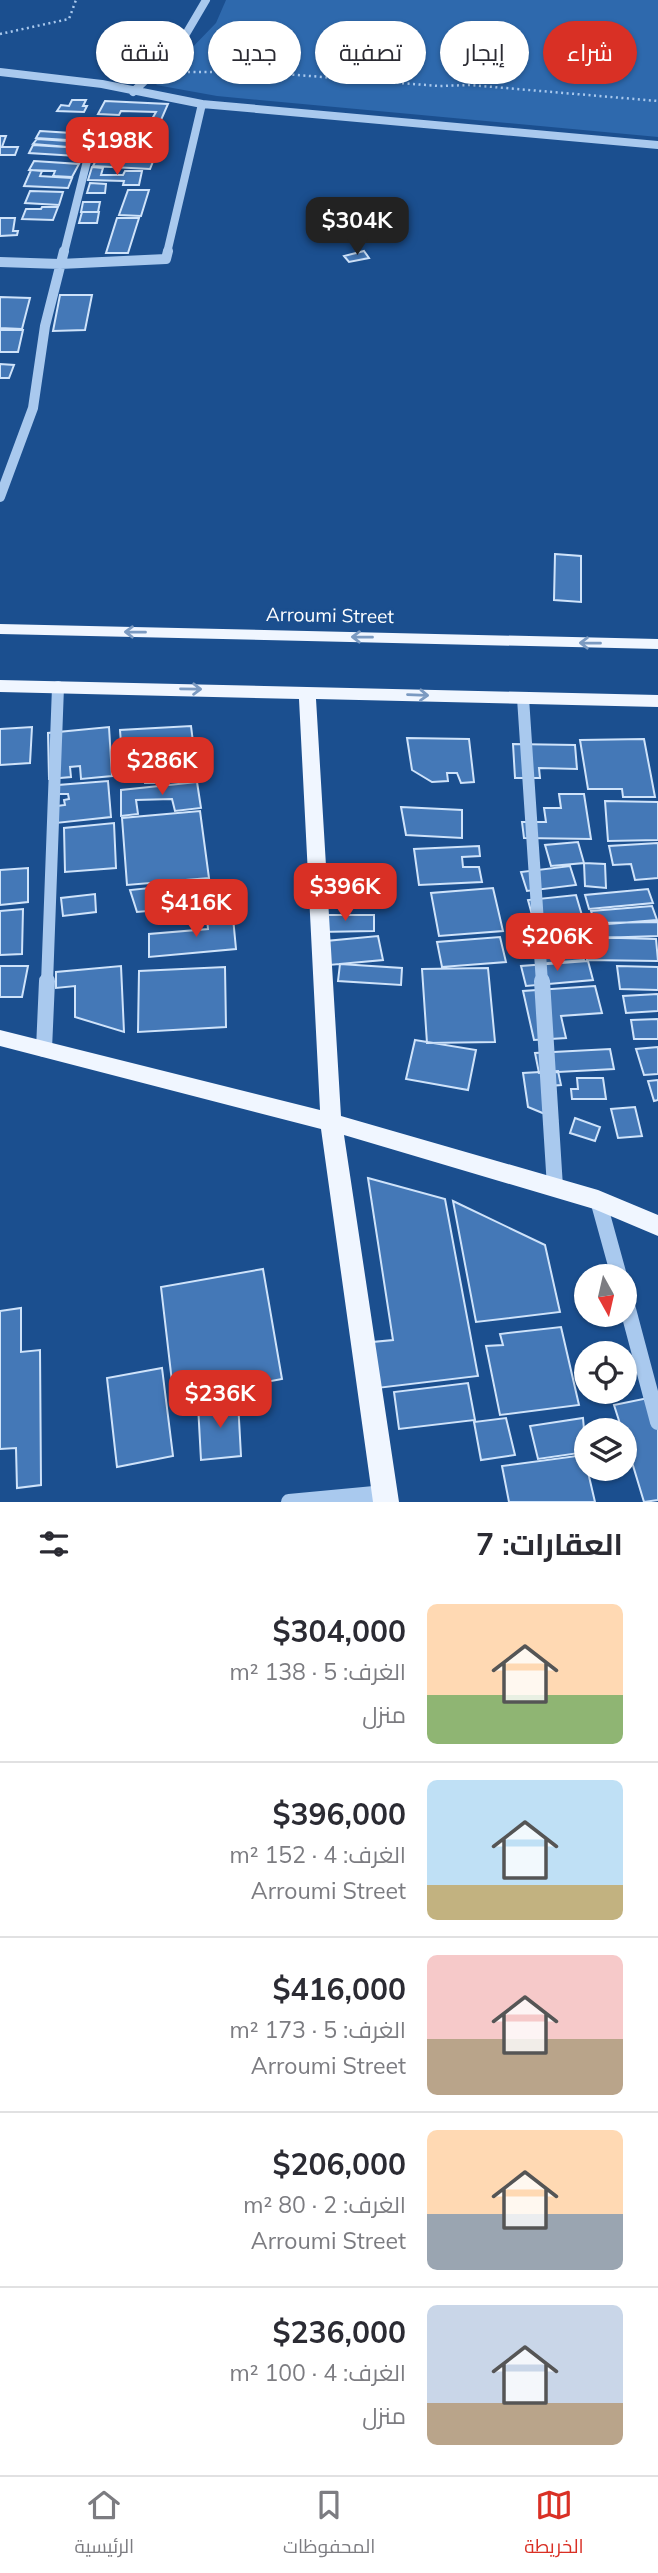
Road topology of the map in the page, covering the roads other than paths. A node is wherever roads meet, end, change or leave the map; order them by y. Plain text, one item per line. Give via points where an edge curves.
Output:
1 (206, 0) edge
2 (0, 72) edge
3 (133, 92) junction
4 (202, 104) junction
5 (94, 133) dead end
6 (658, 145) edge
7 (0, 262) edge
8 (60, 264) junction
9 (0, 497) edge
10 (0, 629) edge
11 (658, 644) edge
12 (0, 686) edge
13 (58, 687) junction
14 (307, 692) junction
15 (523, 698) junction
16 (658, 701) edge
17 (0, 1038) edge
18 (44, 1049) junction
19 (331, 1122) junction
20 (555, 1187) junction
21 (598, 1200) junction
22 (658, 1226) edge
23 (616, 1264) edge
24 (633, 1327) edge
25 (658, 1422) edge
26 (385, 1497) edge
27 (289, 1502) edge

1 - 3 street via 195,25 159,72
2 - 3 street
3 - 4 street
4 - 6 street
4 - 8 street via 166,259
5 - 8 street
7 - 8 street
8 - 9 street via 33,408
11 -> 10 main road, Arroumi Street
12 - 13 main road
13 -> 14 main road
13 - 18 street
14 -> 15 main road
14 - 19 main road
15 - 16 main road
15 - 20 street
17 - 18 main road
18 - 19 main road
19 - 20 main road
19 - 26 main road
20 - 21 main road
21 - 22 main road
21 - 23 street
24 - 25 street
26 - 27 street

